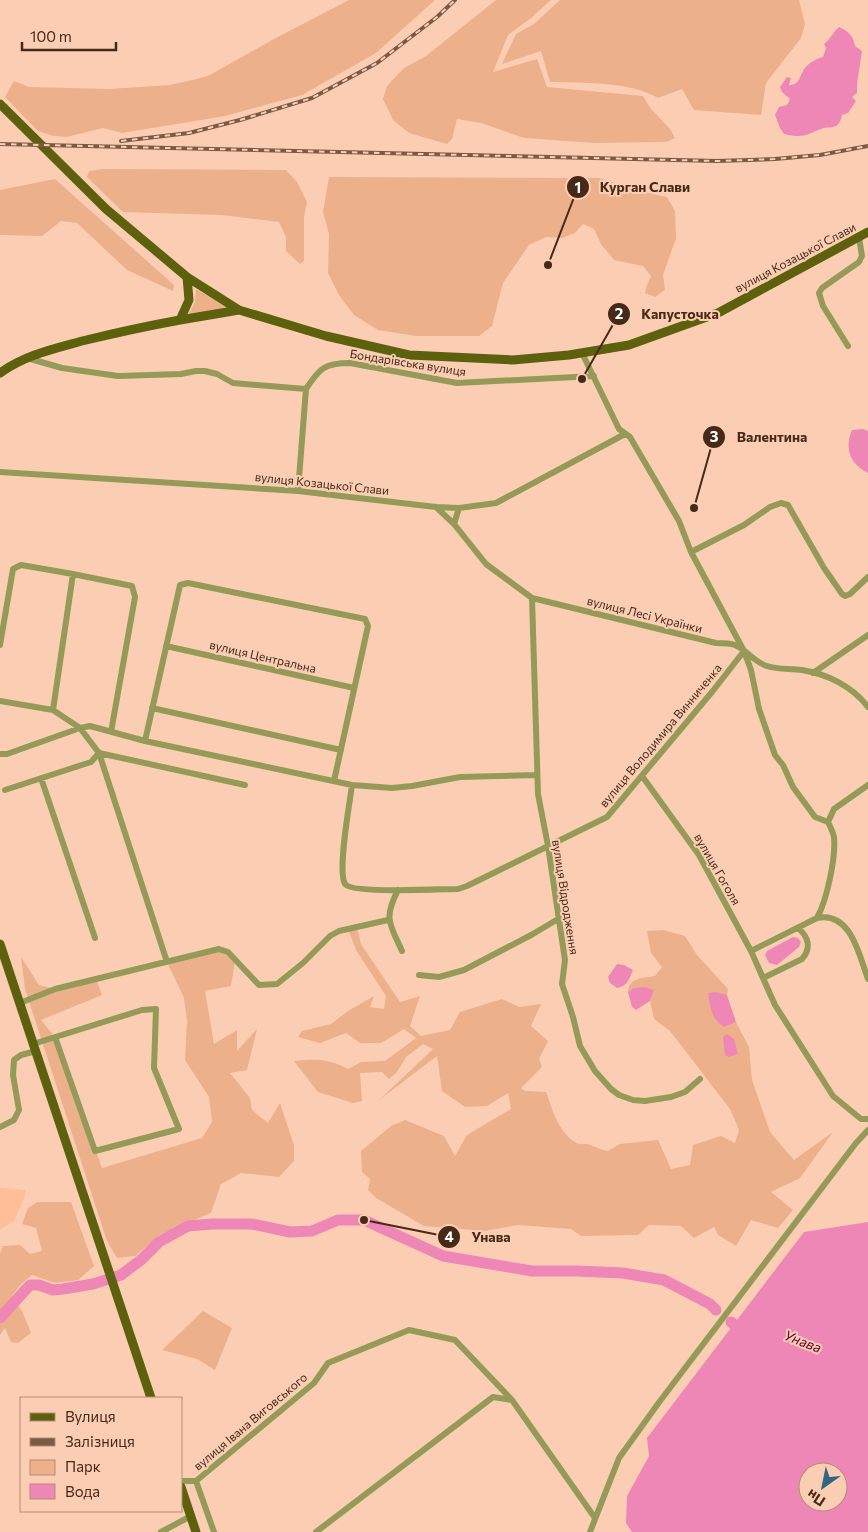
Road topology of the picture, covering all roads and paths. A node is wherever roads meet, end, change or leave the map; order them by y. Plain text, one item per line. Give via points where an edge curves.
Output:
1 (0, 104) edge
2 (868, 232) edge
3 (859, 237) junction
4 (187, 277) junction
5 (239, 310) junction
6 (180, 320) junction
7 (848, 346) dead end
8 (582, 353) junction
9 (26, 357) junction
10 (0, 373) edge
11 (594, 376) junction
12 (306, 390) junction
13 (625, 434) junction
14 (0, 472) edge
15 (298, 491) junction
16 (436, 507) junction
17 (459, 508) junction
18 (454, 524) junction
19 (691, 552) junction
20 (73, 574) junction
21 (868, 577) edge
22 (532, 598) junction
23 (2, 623) edge
24 (868, 635) edge
25 (0, 645) edge
26 (166, 646) junction
27 (744, 651) junction
28 (813, 672) junction
29 (354, 688) junction
30 (0, 701) edge
31 (868, 707) edge
32 (152, 708) junction
33 (53, 710) junction
34 (80, 728) junction
35 (111, 732) junction
36 (145, 741) junction
37 (341, 750) junction
38 (100, 753) junction
39 (0, 754) edge
40 (537, 775) junction
41 (642, 776) junction
42 (41, 778) junction
43 (336, 781) junction
44 (245, 785) dead end
45 (352, 785) junction
46 (868, 785) edge
47 (5, 790) dead end
48 (828, 822) junction
49 (548, 846) junction
50 (398, 890) junction
51 (817, 918) junction
52 (558, 919) junction
53 (388, 920) junction
54 (798, 928) junction
55 (95, 938) dead end
56 (0, 944) edge
57 (402, 951) dead end
58 (751, 951) junction
59 (167, 962) junction
60 (419, 975) dead end
61 (763, 978) junction
62 (868, 979) edge
63 (20, 1003) junction
64 (54, 1037) junction
65 (34, 1047) junction
66 (700, 1080) dead end
67 (868, 1119) edge
68 (0, 1127) edge
69 (868, 1130) edge
70 (152, 1397) edge
71 (512, 1400) junction
72 (196, 1481) junction
73 (182, 1482) edge
74 (182, 1491) edge
75 (191, 1516) junction
76 (595, 1518) junction
77 (161, 1532) edge
78 (196, 1532) edge
79 (214, 1532) edge
80 (316, 1532) edge
81 (590, 1532) edge

1 - 4 main road via 106,209
2 - 3 main road, вулиця Козацької Слави
3 - 7 street via 862,256 858,262 819,293 823,306
3 - 8 main road, вулиця Козацької Слави via 718,313 629,345
4 - 5 main road
4 - 6 main road via 189,300
5 - 6 main road
5 - 8 main road, вулиця Козацької Слави via 326,336 410,355 513,360
6 - 9 main road via 133,328
8 - 11 street
9 - 10 main road
9 - 12 street via 62,368 118,376 205,371 239,384
11 - 12 street, Бондарівська вулиця via 457,383 350,363 334,363 317,372
11 - 13 street via 619,430
12 - 15 street
13 - 17 street, вулиця Козацької Слави via 496,503
13 - 19 street via 630,437 679,521
14 - 15 street, вулиця Козацької Слави
15 - 16 street, вулиця Козацької Слави
16 - 17 street, вулиця Козацької Слави
16 - 18 street, вулиця Лесі Українки
17 - 18 street
18 - 22 street, вулиця Лесі Українки via 486,564
19 - 21 street via 781,503 788,505 842,594 850,594
19 - 27 street
20 - 23 street via 21,565 13,569
20 - 33 street
20 - 35 street via 132,586 135,597
22 - 27 street, вулиця Лесі Українки via 716,643 734,644
22 - 40 street, вулиця Відродження
23 - 25 street
24 - 28 street
26 - 29 street, вулиця Центральна
26 - 29 street via 180,585 188,583 365,619 368,626
26 - 32 street
27 - 28 street, вулиця Лесі Українки via 756,662 768,666
27 - 41 street, вулиця Володимира Винниченка
27 - 48 street via 775,755 793,788 815,817
28 - 31 street, вулиця Лесі Українки via 845,686
29 - 37 street
30 - 33 street
32 - 36 street
32 - 37 street
33 - 34 street
34 - 35 street via 90,726
34 - 38 street
34 - 39 street
35 - 36 street
36 - 43 street
37 - 43 street
38 - 42 street via 91,762
38 - 44 street
38 - 59 street
40 - 45 street via 460,777 392,788
40 - 49 street, вулиця Відродження
41 - 49 street, вулиця Володимира Винниченка via 607,817
41 - 58 street, вулиця Гоголя via 699,855
42 - 47 street
42 - 55 street
43 - 45 street
45 - 50 street, вулиця Володимира Винниченка via 343,882 353,889
46 - 48 street via 834,809
48 - 51 street via 834,836 833,859 823,908
49 - 50 street, вулиця Володимира Винниченка via 458,889
49 - 52 street, вулиця Відродження
50 - 53 street
51 - 54 street
51 - 62 street via 836,918 844,925 852,936
52 - 60 street via 464,970 439,977
52 - 66 street, вулиця Відродження via 565,960 562,984 566,999 580,1046 604,1082 619,1095 646,1101 684,1092
53 - 57 street
53 - 59 street via 330,936 277,984 259,985 228,952 218,949
54 - 58 street
54 - 61 street via 805,933 806,954
56 - 63 main road
58 - 61 street, вулиця Гоголя
59 - 63 street via 55,989
61 - 67 street, вулиця Гоголя via 775,1005 833,1096 861,1119
63 - 65 main road
64 - 64 street via 142,1010 156,1009 154,1068 178,1129 95,1151
64 - 65 street
65 - 68 street via 14,1060 19,1110 14,1120
65 - 70 main road
69 - 76 street via 637,1433 620,1458
71 - 72 street, вулиця Івана Виговського via 456,1340 409,1330 328,1363 314,1383
71 - 76 street, вулиця Івана Виговського
71 - 80 street via 493,1397
72 - 73 street
72 - 79 street, вулиця Івана Виговського
74 - 75 main road
75 - 77 street
75 - 78 main road
76 - 81 street

